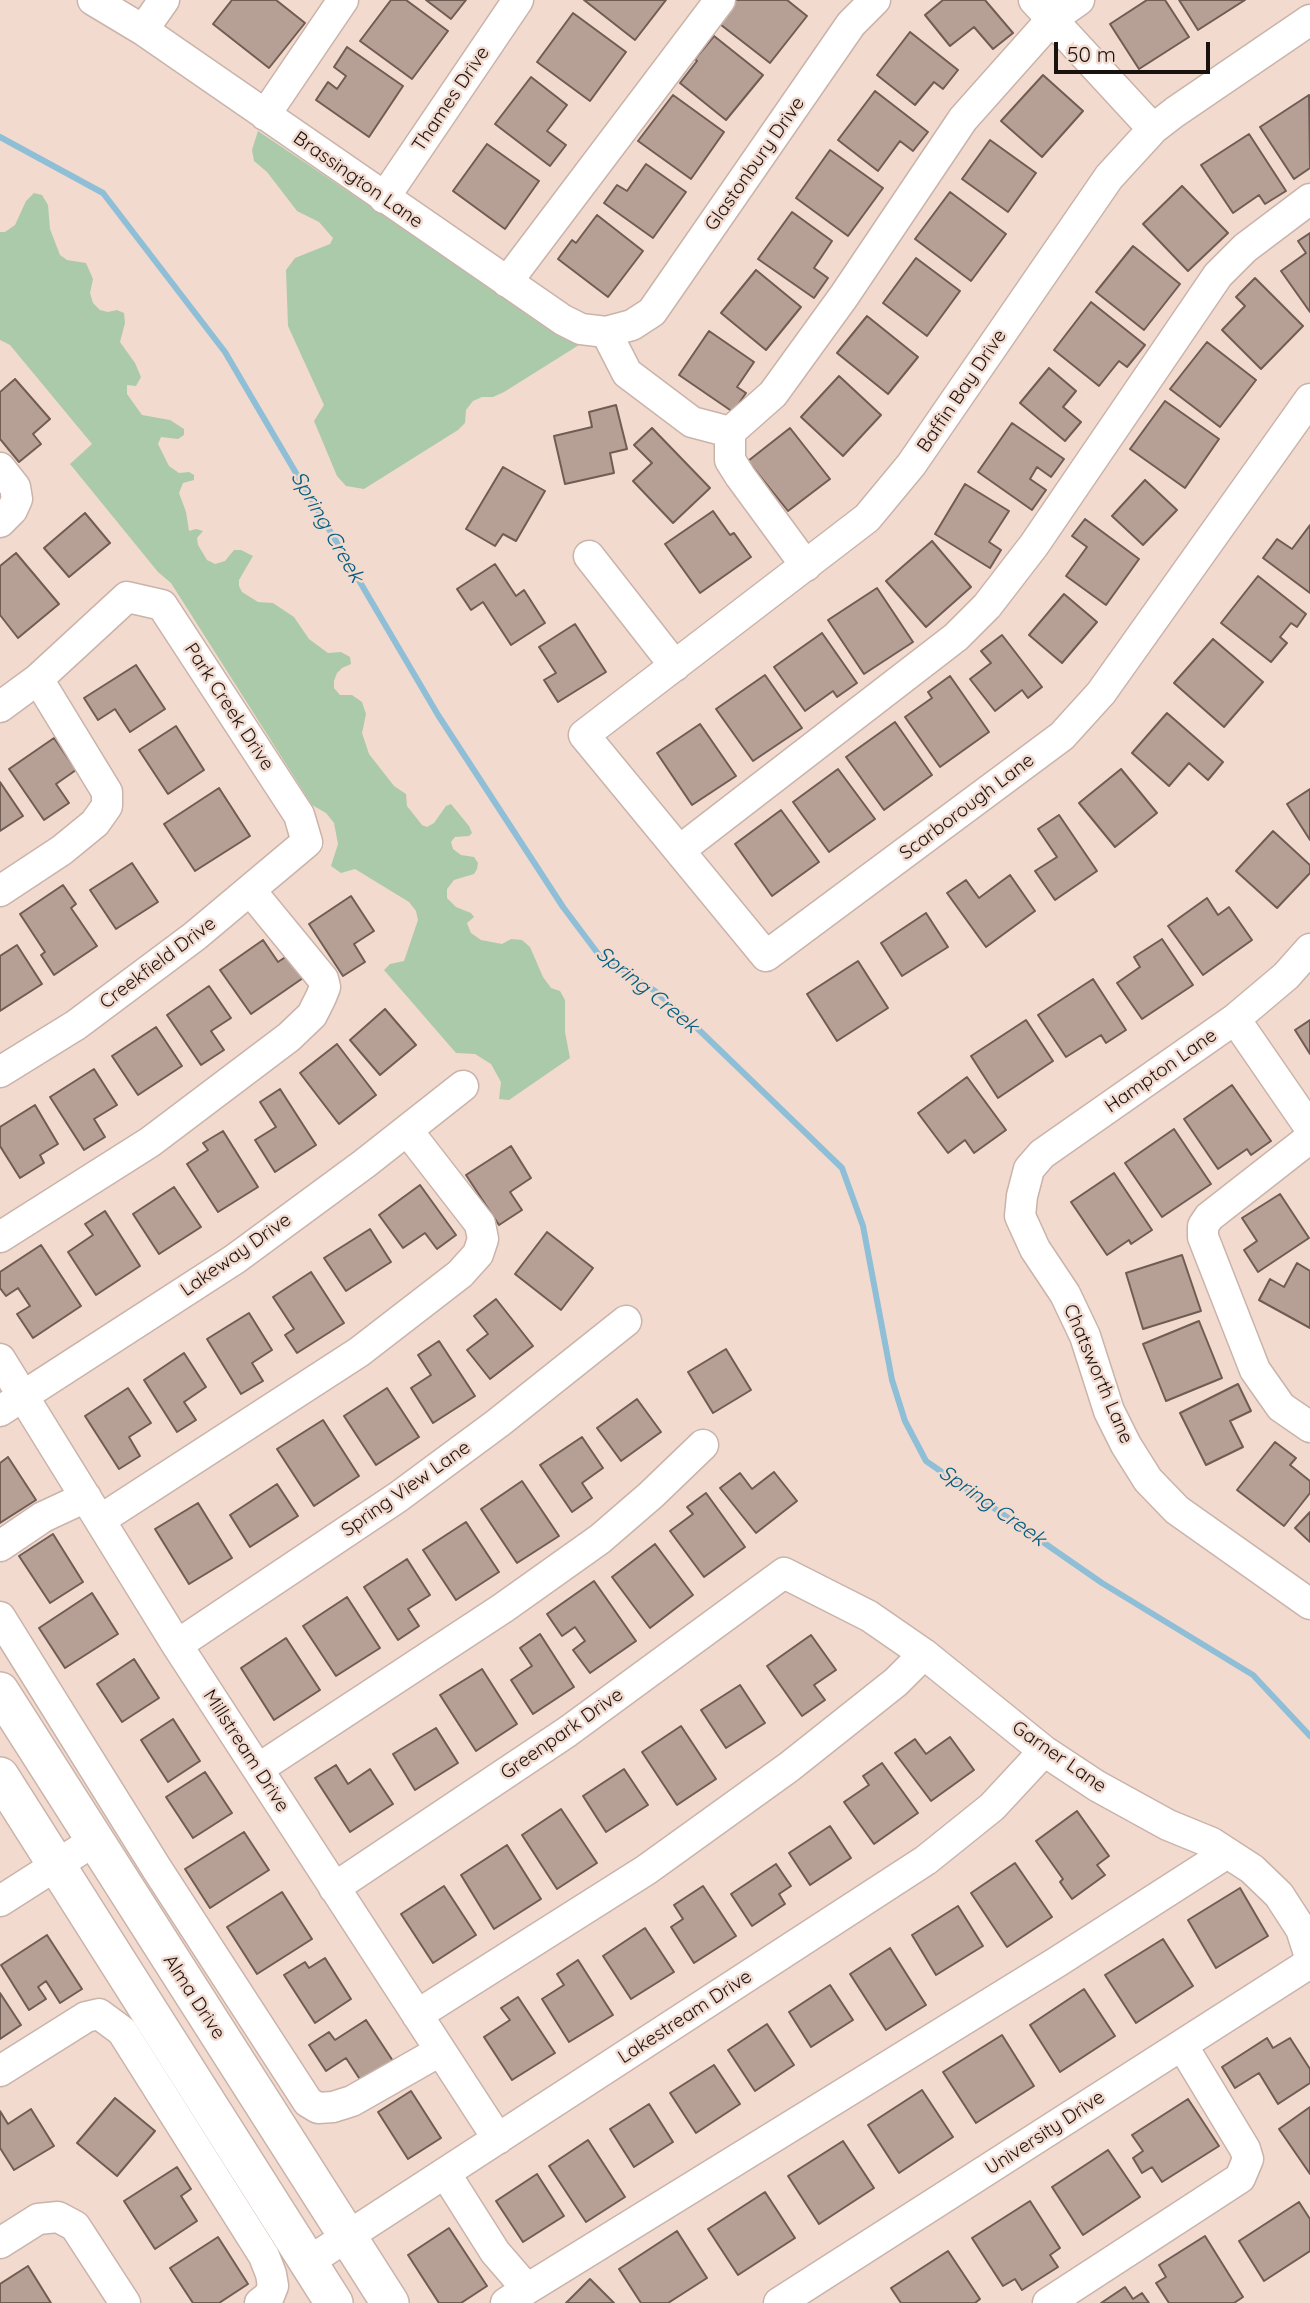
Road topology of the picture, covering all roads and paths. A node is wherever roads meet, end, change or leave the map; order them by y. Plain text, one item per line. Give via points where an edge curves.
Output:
1 (93, 0) edge
2 (164, 0) edge
3 (343, 0) edge
4 (518, 0) edge
5 (720, 0) edge
6 (875, 0) edge
7 (1079, 0) edge
8 (1043, 9) edge
9 (1310, 20) edge
10 (143, 30) junction
11 (265, 115) junction
12 (1153, 129) junction
13 (384, 198) junction
14 (1310, 199) edge
15 (507, 282) junction
16 (619, 329) junction
17 (1310, 399) edge
18 (730, 432) junction
19 (0, 468) edge
20 (0, 522) edge
21 (589, 556) dead end
22 (806, 566) junction
23 (675, 666) junction
24 (38, 678) junction
25 (0, 707) edge
26 (584, 735) joint
27 (307, 842) joint
28 (680, 850) junction
29 (250, 890) junction
30 (0, 891) edge
31 (1310, 949) edge
32 (1235, 1019) junction
33 (0, 1072) edge
34 (463, 1086) dead end
35 (1310, 1128) edge
36 (407, 1130) junction
37 (1310, 1138) edge
38 (1022, 1196) joint
39 (0, 1237) edge
40 (626, 1321) dead end
41 (0, 1359) edge
42 (12, 1404) edge
43 (1310, 1427) edge
44 (703, 1445) dead end
45 (93, 1509) junction
46 (0, 1546) edge
47 (784, 1573) joint
48 (1310, 1604) edge
49 (0, 1617) edge
50 (177, 1645) junction
51 (924, 1654) junction
52 (0, 1691) edge
53 (1044, 1751) junction
54 (258, 1769) junction
55 (0, 1776) edge
56 (94, 1841) junction
57 (1227, 1853) junction
58 (58, 1865) junction
59 (334, 1888) junction
60 (0, 1901) edge
61 (1310, 1957) edge
62 (1310, 1963) edge
63 (417, 2015) junction
64 (1182, 2045) junction
65 (440, 2051) junction
66 (0, 2071) edge
67 (498, 2139) junction
68 (445, 2174) junction
69 (348, 2236) junction
70 (0, 2243) edge
71 (308, 2262) junction
72 (517, 2296) edge
73 (125, 2303) edge
74 (260, 2303) edge
75 (334, 2303) edge
76 (390, 2303) edge
77 (779, 2303) edge
78 (1048, 2303) edge

1 - 10 street, Brassington Lane
2 - 10 street
3 - 11 street
4 - 13 street, Thames Drive
5 - 15 street
6 - 16 street, Glastonbury Drive via 851,24 652,312
7 - 8 street
8 - 12 street
8 - 18 street via 773,394
9 - 12 street, Baffin Bay Drive
10 - 11 street, Brassington Lane
11 - 13 street, Brassington Lane
12 - 22 street, Baffin Bay Drive via 1109,177 911,465 867,518
13 - 15 street, Brassington Lane
14 - 28 street via 1245,247 1218,275 1034,545 987,606 956,638
15 - 16 street, Brassington Lane via 581,328
16 - 18 street via 628,373 692,422
17 - 28 street, Scarborough Lane via 1101,692 1062,736 766,956
18 - 22 street via 730,460
19 - 20 street via 15,487 17,499
21 - 23 street
22 - 23 street, Baffin Bay Drive
23 - 26 street, Baffin Bay Drive
24 - 25 street
24 - 27 street, Park Creek Drive via 127,597 162,605 299,815
24 - 30 street via 107,792 107,806 95,823 62,850
26 - 28 street, Scarborough Lane
27 - 29 street, Creekfield Drive
29 - 33 street, Creekfield Drive via 76,1025
29 - 39 street via 324,979 312,1015 150,1142
31 - 32 street, Hampton Lane
32 - 35 street
32 - 38 street, Hampton Lane via 1042,1154 1028,1169
34 - 36 street, Lakeway Drive
36 - 42 street, Lakeway Drive via 235,1259
36 - 45 street via 480,1224 478,1254 460,1275 359,1352
37 - 43 street via 1209,1217 1203,1237 1255,1370 1280,1407
38 - 48 street, Chatsworth Lane via 1020,1216 1065,1294 1085,1336 1110,1411 1148,1480 1177,1510
40 - 50 street, Spring View Lane via 398,1497
41 - 42 street, Millstream Drive
42 - 45 street, Millstream Drive
44 - 54 street via 600,1539
45 - 46 street via 43,1517
45 - 50 street, Millstream Drive
47 - 51 street, Garner Lane via 869,1616
47 - 59 street, Greenpark Drive via 567,1732
49 - 65 street via 308,2102 318,2108 333,2108 352,2101
50 - 54 street, Millstream Drive
51 - 53 street, Garner Lane
51 - 63 street via 789,1768 646,1870
52 - 56 main road, Alma Drive
53 - 57 street, Garner Lane via 1097,1786
53 - 67 street, Lakestream Drive via 992,1807 926,1860
54 - 59 street, Millstream Drive
55 - 58 main road
56 - 58 street
56 - 69 main road, Alma Drive
57 - 61 street, Garner Lane via 1258,1873 1279,1895 1301,1929
57 - 72 street
58 - 60 street
58 - 71 main road
59 - 63 street, Millstream Drive
62 - 64 street, University Drive
63 - 65 street, Millstream Drive
64 - 77 street, University Drive
64 - 78 street via 1245,2149 1248,2160 1240,2178
65 - 67 street, Millstream Drive
66 - 74 street via 86,2017 99,2014 122,2031 264,2256 273,2286
67 - 68 street, Lakestream Drive
68 - 69 street, Lakestream Drive
68 - 72 street
69 - 71 street, Lakestream Drive
69 - 76 main road, Alma Drive
70 - 73 street via 38,2219 58,2217 75,2226
71 - 75 main road

